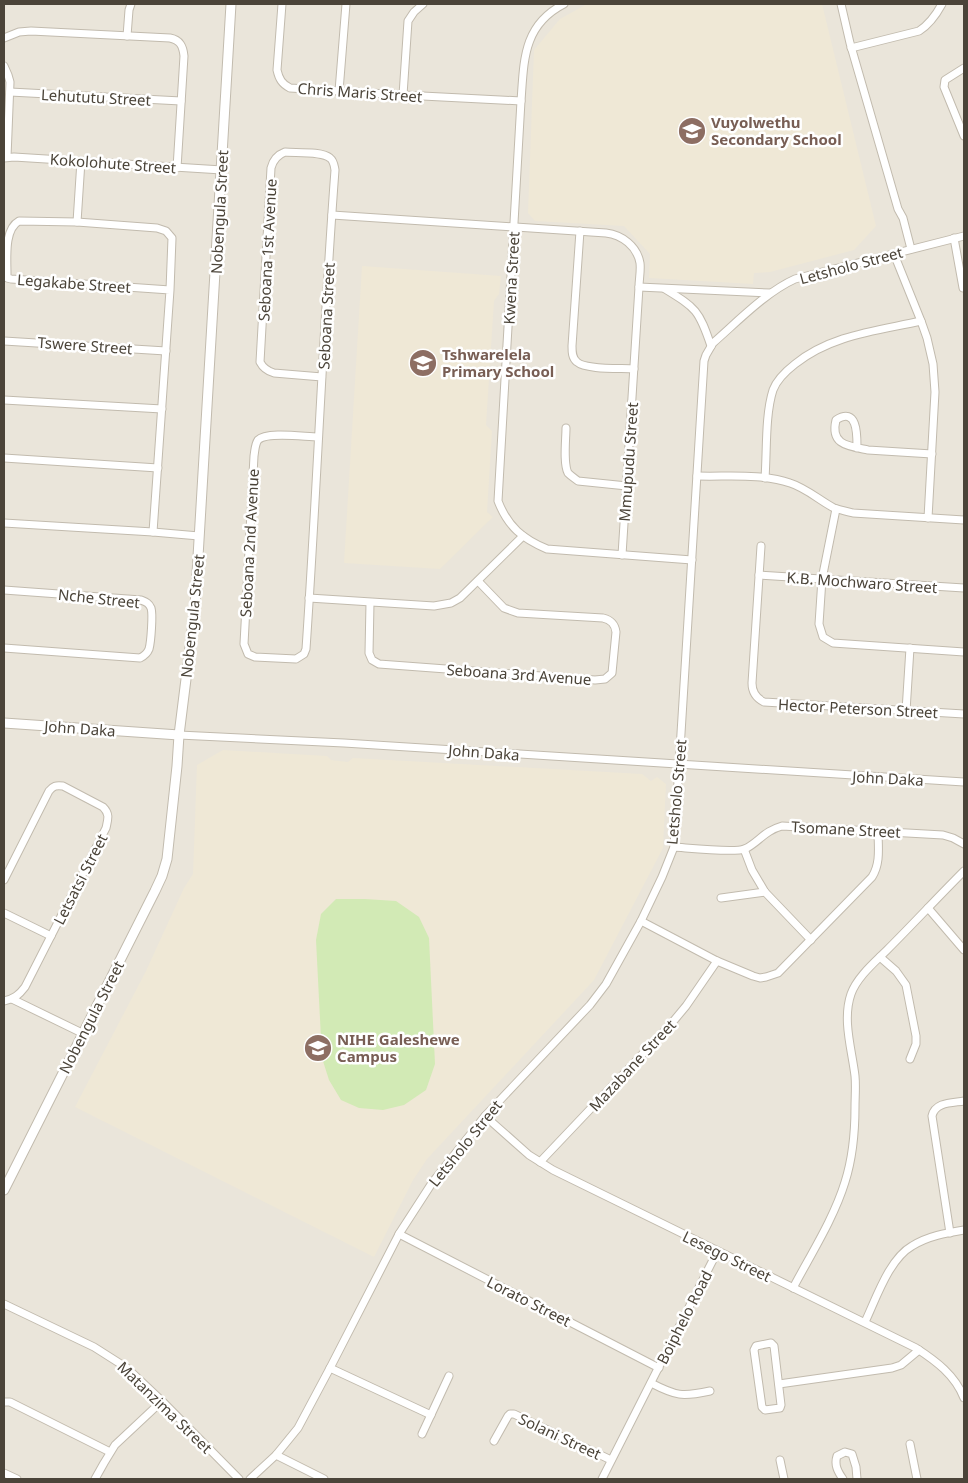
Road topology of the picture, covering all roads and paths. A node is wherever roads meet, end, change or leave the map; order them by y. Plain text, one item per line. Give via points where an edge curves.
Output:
1 (131, 4) edge
2 (231, 4) edge
3 (282, 4) edge
4 (346, 4) edge
5 (423, 4) edge
6 (564, 4) edge
7 (841, 4) edge
8 (942, 4) edge
9 (127, 36) junction
10 (4, 38) edge
11 (851, 48) junction
12 (4, 66) edge
13 (964, 68) edge
14 (339, 91) junction
15 (10, 92) junction
16 (403, 95) junction
17 (181, 101) junction
18 (521, 101) junction
19 (964, 136) edge
20 (5, 157) edge
21 (81, 161) junction
22 (177, 168) junction
23 (222, 170) junction
24 (332, 216) junction
25 (77, 222) junction
26 (514, 227) junction
27 (580, 231) junction
28 (964, 236) edge
29 (954, 238) junction
30 (911, 249) junction
31 (894, 254) junction
32 (639, 287) junction
33 (664, 288) junction
34 (963, 288) dead end
35 (170, 290) junction
36 (770, 293) junction
37 (920, 321) junction
38 (4, 341) edge
39 (711, 346) junction
40 (166, 351) junction
41 (634, 369) junction
42 (322, 377) junction
43 (4, 400) edge
44 (162, 409) junction
45 (566, 428) dead end
46 (318, 437) junction
47 (858, 448) junction
48 (932, 454) junction
49 (4, 458) edge
50 (158, 468) junction
51 (696, 476) junction
52 (765, 478) junction
53 (627, 486) junction
54 (836, 509) junction
55 (928, 518) junction
56 (964, 520) edge
57 (4, 523) edge
58 (153, 532) junction
59 (199, 536) junction
60 (523, 536) junction
61 (761, 546) dead end
62 (622, 555) junction
63 (692, 560) junction
64 (759, 576) junction
65 (822, 579) junction
66 (478, 581) junction
67 (964, 588) edge
68 (4, 590) edge
69 (309, 598) junction
70 (370, 603) junction
71 (4, 648) edge
72 (910, 648) junction
73 (964, 652) edge
74 (300, 658) joint
75 (906, 711) junction
76 (964, 714) edge
77 (4, 723) edge
78 (179, 735) junction
79 (679, 765) junction
80 (964, 782) edge
81 (878, 831) junction
82 (964, 844) edge
83 (674, 847) junction
84 (744, 849) junction
85 (964, 871) edge
86 (4, 880) edge
87 (765, 892) junction
88 (721, 898) dead end
89 (928, 908) junction
90 (4, 914) edge
91 (641, 921) junction
92 (52, 936) junction
93 (811, 940) junction
94 (964, 950) edge
95 (880, 957) junction
96 (717, 961) junction
97 (8, 1000) edge
98 (82, 1033) junction
99 (910, 1059) dead end
100 (964, 1101) edge
101 (485, 1116) junction
102 (540, 1162) junction
103 (4, 1190) edge
104 (964, 1230) edge
105 (950, 1233) junction
106 (400, 1234) junction
107 (717, 1252) junction
108 (793, 1288) junction
109 (4, 1304) edge
110 (865, 1322) junction
111 (919, 1350) junction
112 (330, 1368) junction
113 (659, 1368) junction
114 (449, 1376) dead end
115 (651, 1383) junction
116 (779, 1384) junction
117 (710, 1391) dead end
118 (964, 1398) edge
119 (162, 1401) junction
120 (4, 1402) edge
121 (430, 1415) junction
122 (422, 1434) dead end
123 (494, 1440) dead end
124 (910, 1444) dead end
125 (110, 1452) junction
126 (276, 1455) junction
127 (611, 1460) junction
128 (780, 1460) dead end
129 (4, 1473) edge
130 (17, 1479) edge
131 (95, 1479) edge
132 (239, 1479) edge
133 (250, 1479) edge
134 (324, 1479) edge
135 (602, 1479) edge
136 (784, 1479) edge
137 (843, 1479) edge
138 (857, 1479) edge
139 (917, 1479) edge

1 - 9 street
2 - 23 street, Nobengula Street
3 - 14 street, Chris Maris Street via 278,70 282,83 290,88
4 - 14 street
5 - 16 street via 408,21
6 - 18 street, Kwena Street via 542,20 529,40
7 - 11 street
8 - 11 street via 934,18 919,31
9 - 10 street via 31,31
9 - 17 street via 170,38 181,43 184,56
11 - 30 street
12 - 15 street
13 - 19 street via 943,84
14 - 16 street, Chris Maris Street
15 - 17 street, Lehututu Street
15 - 20 street
16 - 18 street, Chris Maris Street
17 - 22 street
18 - 26 street, Kwena Street
20 - 21 street, Kokolohute Street
21 - 22 street, Kokolohute Street
21 - 25 street
22 - 23 street, Kokolohute Street
23 - 59 street, Nobengula Street
24 - 26 street
24 - 42 street, Seboana Street
24 - 42 street, Seboana 1st Avenue via 333,161 322,154 280,154 271,168 260,362 267,371 274,373
25 - 35 street, Legakabe Street via 166,231 173,242
25 - 35 street, Legakabe Street via 28,220 16,223 9,235 7,278
26 - 27 street, Mmupudu Street
26 - 60 street, Kwena Street via 498,502 504,516
27 - 32 street, Mmupudu Street via 613,234 625,239 639,260
27 - 41 street via 573,357 590,366
28 - 29 street, Letsholo Street
29 - 30 street, Letsholo Street
29 - 34 street
30 - 31 street, Letsholo Street
31 - 36 street, Letsholo Street via 795,279
31 - 37 street
32 - 33 street
32 - 41 street, Mmupudu Street
33 - 36 street
33 - 39 street via 688,302 698,314
35 - 40 street, Legakabe Street
36 - 39 street, Letsholo Street
37 - 48 street via 929,347 934,380
37 - 52 street via 843,338 806,355 789,368 778,380 771,398
38 - 40 street, Tswere Street
39 - 51 street, Letsholo Street via 704,361
40 - 44 street, Legakabe Street
41 - 53 street, Mmupudu Street
42 - 46 street, Seboana Street
43 - 44 street
44 - 50 street, Legakabe Street
45 - 53 street via 566,466 572,477
46 - 69 street, Seboana Street
46 - 74 street, Seboana 2nd Avenue via 266,436 256,444 254,456 244,644 248,654 254,657
47 - 47 street via 838,441 834,432 836,420 844,416 854,421
47 - 48 street
48 - 55 street
49 - 50 street
50 - 58 street, Legakabe Street
51 - 52 street
51 - 63 street, Letsholo Street
52 - 54 street via 792,483
53 - 62 street, Mmupudu Street
54 - 55 street
54 - 65 street
55 - 56 street
57 - 58 street
58 - 59 street
59 - 78 street, Nobengula Street via 195,607
60 - 62 street, Kwena Street via 547,549
60 - 66 street
61 - 64 street, Hector Peterson Street
62 - 63 street, Kwena Street
63 - 79 street, Letsholo Street
64 - 65 street, K.B. Mochwaro Street
64 - 75 street, Hector Peterson Street via 752,689 759,700
65 - 67 street, K.B. Mochwaro Street
65 - 72 street via 819,624 823,637 828,641
66 - 70 street via 451,604
66 - 70 street, Seboana 3rd Avenue via 510,611 611,621 616,632 612,673 605,679 595,680 379,664 369,653
68 - 71 street, Nche Street via 141,600 150,606 152,612 150,644 140,658
69 - 70 street
69 - 74 street, Seboana Street via 306,648
72 - 73 street
72 - 75 street
75 - 76 street, Hector Peterson Street
77 - 78 street, John Daka
78 - 79 street, John Daka
78 - 98 street, Nobengula Street via 167,858 162,876
79 - 80 street, John Daka
79 - 83 street, Letsholo Street
81 - 82 street, Tsomane Street via 943,835
81 - 84 street, Tsomane Street via 782,826 767,832
81 - 93 street via 878,860 872,877
83 - 84 street
83 - 91 street, Letsholo Street
84 - 87 street
85 - 89 street
86 - 92 street, Letsatsi Street via 52,787 63,786 107,811 106,828
87 - 88 street
87 - 93 street
89 - 94 street
89 - 95 street
90 - 92 street, Letsatsi Street
91 - 96 street
91 - 101 street, Letsholo Street via 606,984 590,1004
92 - 97 street, Letsatsi Street via 25,987
93 - 96 street via 778,973 766,977 753,976
95 - 99 street via 906,985 916,1036
95 - 108 street via 859,980 848,1007 855,1109 846,1181
96 - 102 street, Mazabane Street via 671,1024
97 - 98 street, Letsatsi Street
98 - 103 street, Nobengula Street
100 - 105 street via 940,1106 932,1116
101 - 102 street, Lesego Street
101 - 106 street, Letsholo Street via 432,1183
102 - 107 street, Lesego Street
104 - 105 street
105 - 110 street via 920,1241 901,1254
106 - 112 street, Letsholo Street
106 - 113 street, Lorato Street
107 - 108 street, Lesego Street
107 - 113 street, Boiphelo Road
108 - 110 street, Lesego Street
109 - 119 street, Matanzima Street via 113,1358
110 - 111 street, Lesego Street
111 - 116 street via 892,1368
111 - 118 street, Lesego Street via 952,1377
112 - 121 street
112 - 126 street, Letsholo Street via 298,1428
113 - 115 street, Boiphelo Road
114 - 121 street
115 - 117 street via 680,1396
115 - 127 street, Boiphelo Road
116 - 116 street via 781,1407 763,1409 756,1346 773,1344
119 - 125 street
119 - 132 street, Matanzima Street
120 - 125 street via 10,1402
121 - 122 street
123 - 127 street, Solani Street via 508,1416 514,1414
124 - 139 street
125 - 131 street
126 - 133 street, Letsholo Street
126 - 134 street
127 - 135 street, Boiphelo Road
128 - 136 street
129 - 130 street
137 - 138 street via 835,1460 845,1452 855,1459

